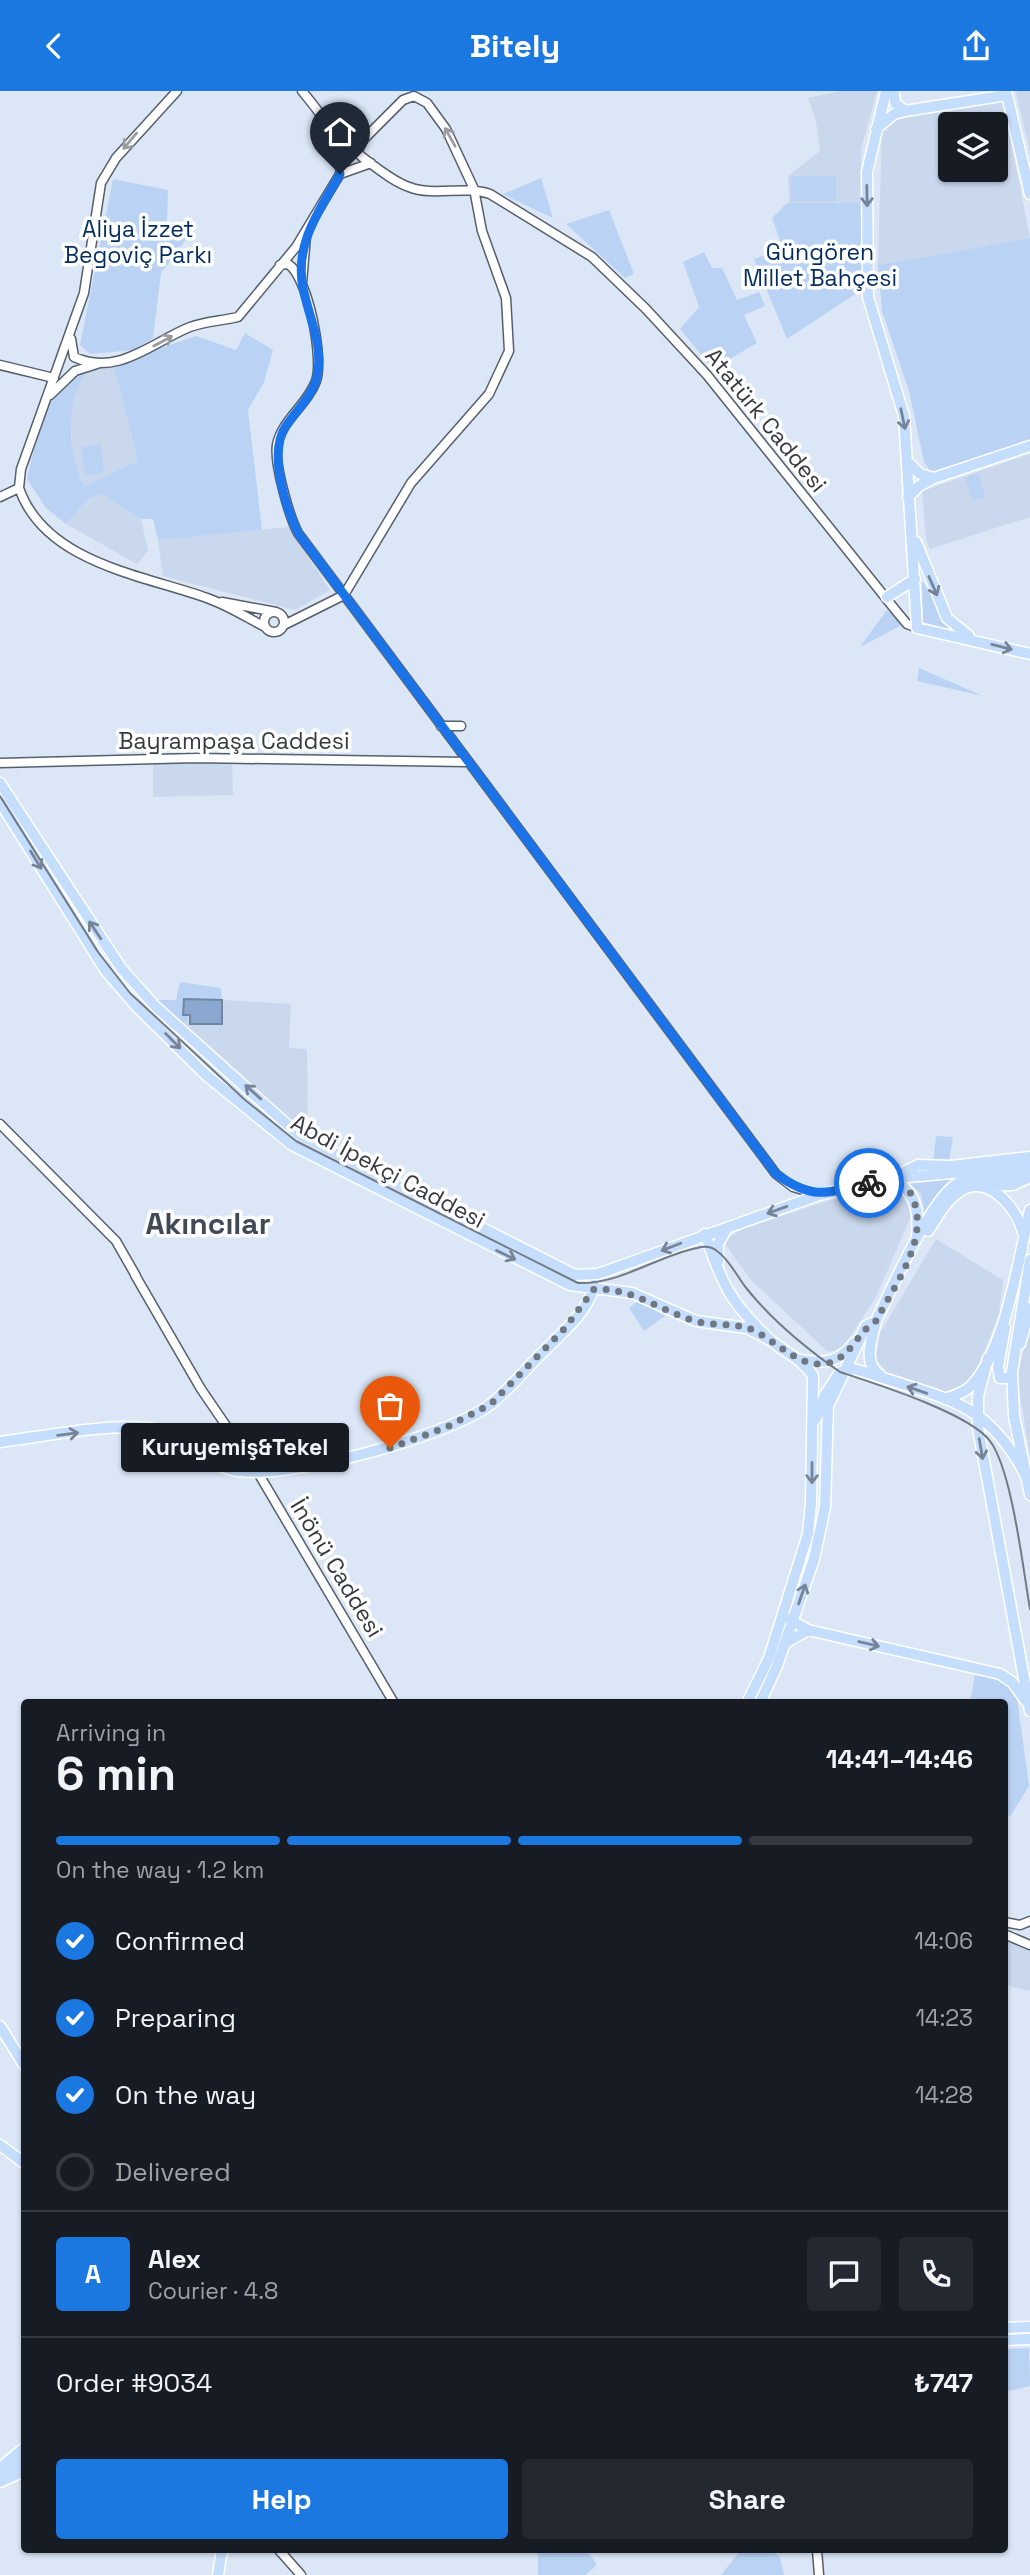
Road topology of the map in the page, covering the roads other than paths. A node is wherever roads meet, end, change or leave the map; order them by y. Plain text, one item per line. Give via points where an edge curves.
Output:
1 (177, 91) edge
2 (886, 91) edge
3 (894, 91) edge
4 (302, 93) edge
5 (1006, 93) edge
6 (905, 111) junction
7 (876, 129) junction
8 (360, 143) junction
9 (340, 150) junction
10 (371, 163) junction
11 (340, 174) junction
12 (474, 189) junction
13 (1030, 194) edge
14 (308, 229) junction
15 (280, 265) junction
16 (302, 286) junction
17 (70, 335) junction
18 (99, 363) junction
19 (0, 365) edge
20 (54, 378) junction
21 (43, 403) junction
22 (1030, 446) edge
23 (907, 461) junction
24 (934, 478) junction
25 (19, 488) junction
26 (0, 497) edge
27 (908, 497) junction
28 (909, 522) junction
29 (915, 579) junction
30 (344, 595) junction
31 (887, 597) junction
32 (212, 600) junction
33 (281, 618) junction
34 (265, 627) junction
35 (917, 628) junction
36 (974, 639) junction
37 (1030, 654) edge
38 (441, 726) junction
39 (461, 726) dead end
40 (467, 762) junction
41 (0, 763) edge
42 (0, 783) edge
43 (0, 803) edge
44 (0, 1124) edge
45 (1030, 1157) edge
46 (1018, 1158) junction
47 (1030, 1165) edge
48 (1030, 1176) edge
49 (890, 1179) junction
50 (977, 1187) junction
51 (819, 1195) junction
52 (1030, 1210) edge
53 (727, 1227) junction
54 (705, 1234) junction
55 (1024, 1236) junction
56 (917, 1240) junction
57 (1030, 1260) edge
58 (718, 1267) junction
59 (589, 1276) junction
60 (594, 1289) junction
61 (1008, 1307) junction
62 (1030, 1308) edge
63 (871, 1324) junction
64 (770, 1340) junction
65 (988, 1358) junction
66 (800, 1360) junction
67 (846, 1370) junction
68 (1011, 1378) junction
69 (890, 1380) junction
70 (945, 1399) junction
71 (976, 1412) junction
72 (0, 1442) edge
73 (812, 1444) junction
74 (257, 1471) junction
75 (1026, 1476) junction
76 (1030, 1495) edge
77 (784, 1613) junction
78 (792, 1622) junction
79 (808, 1630) junction
80 (785, 1644) junction
81 (392, 1699) edge
82 (749, 1699) edge
83 (762, 1699) edge
84 (1030, 1708) edge
85 (1030, 1921) edge
86 (1008, 1923) edge
87 (1008, 1936) edge
88 (1030, 1945) edge
89 (0, 2026) edge
90 (21, 2060) edge
91 (0, 2145) edge
92 (21, 2161) edge
93 (1030, 2327) edge
94 (1008, 2328) edge
95 (1030, 2339) edge
96 (1008, 2340) edge
97 (21, 2442) edge
98 (21, 2450) edge
99 (21, 2461) edge
100 (3, 2465) edge
101 (21, 2472) edge
102 (0, 2480) edge
103 (222, 2553) edge
104 (228, 2553) edge
105 (282, 2553) edge
106 (817, 2553) edge
107 (218, 2575) edge
108 (224, 2575) edge
109 (301, 2575) edge
110 (819, 2575) edge

1 -> 17 street via 116,158 101,183 83,293
2 - 7 main road
3 - 6 main road via 895,103
4 - 9 street via 318,108
5 - 6 main road
5 - 13 main road
6 - 7 main road
7 -> 23 main road via 867,172 868,297 904,417
8 - 9 street
8 - 10 street via 358,153
12 -> 8 street via 446,129 418,97 402,100
9 - 11 street
10 - 11 street
10 - 12 street via 408,187
11 - 14 street
12 - 30 street via 482,231 506,298 509,351 489,394 411,483
12 - 31 street, Atatürk Caddesi via 490,194 592,257 638,301 707,375
14 - 15 street
14 - 16 street
15 - 16 street via 295,268
18 -> 15 street via 132,358 208,321 237,317
16 - 30 street via 316,334 317,379 277,442 276,457 289,516
17 - 18 street via 74,357
17 - 20 street
18 - 21 street via 63,379
19 - 20 street
20 - 21 street
21 - 25 street
22 - 24 main road
23 - 24 main road via 920,474
23 - 27 main road
24 - 27 main road
25 - 26 street
25 - 32 street via 47,530 74,550 125,573
27 - 28 main road
28 - 29 main road
28 -> 36 main road via 947,618
29 - 31 main road
29 - 35 main road
30 - 33 street via 307,616
30 - 38 street
31 - 35 street, Atatürk Caddesi via 907,624
32 - 33 street
32 - 34 street
33 - 34 street via 267,615
33 - 34 street via 276,632
35 - 36 main road
36 -> 37 main road
38 - 39 street
38 - 40 street
40 - 41 street, Bayrampaşa Caddesi via 196,758
40 - 51 street via 776,1174 793,1187
59 -> 42 main road, Abdi İpekçi Caddesi via 575,1275 521,1248 299,1135 282,1121 129,978
43 -> 60 main road, Abdi İpekçi Caddesi via 112,979 206,1075 271,1130 464,1234 570,1286
44 - 74 street, İnönü Caddesi via 117,1241 201,1389
45 - 46 main road
46 - 47 main road
46 - 49 main road via 918,1165
47 - 49 main road
48 - 50 main road via 1013,1185
48 - 56 main road via 952,1186
49 - 51 main road
49 - 56 main road via 910,1192 916,1203
50 - 55 main road via 1000,1195 1011,1205
50 - 56 main road via 961,1189
51 -> 53 main road
52 - 55 main road
53 - 54 main road
53 - 58 main road via 718,1244
54 - 58 main road
54 -> 59 main road
55 - 61 main road
56 - 63 main road
57 - 68 main road
58 - 64 main road via 730,1298
59 - 60 main road
60 - 64 main road, Abdi İpekçi Caddesi via 632,1293 696,1321 747,1328
60 - 74 main road via 565,1328 491,1404 447,1427 390,1448
61 - 65 main road
61 - 68 main road via 998,1367 1000,1378
62 - 68 main road
63 - 66 main road via 844,1356 828,1363
63 - 67 main road
63 - 69 main road via 870,1360 876,1372
64 - 66 main road
65 - 70 main road via 970,1387
65 - 71 main road
66 - 73 main road via 813,1376
67 - 69 main road
67 - 73 main road via 836,1376 824,1395
78 -> 67 main road via 814,1559 825,1507 828,1406
68 - 75 main road
70 -> 69 main road
70 - 71 main road
71 - 75 main road via 1013,1450
71 -> 84 main road
72 -> 74 main road via 148,1428 214,1465
73 -> 77 main road via 808,1534
74 - 81 street, İnönü Caddesi
75 - 76 main road
77 - 78 main road
77 - 82 main road
78 - 79 main road
78 - 80 main road
79 - 80 main road
79 -> 84 main road via 1000,1674 1012,1682
80 - 83 main road
85 - 86 street
87 - 88 street
89 - 90 main road
91 - 92 main road
93 - 94 main road
95 - 96 main road
97 - 100 main road
98 - 100 main road
99 - 102 main road
101 - 102 main road
103 - 107 main road
104 - 108 main road
105 - 109 street
106 - 110 street

